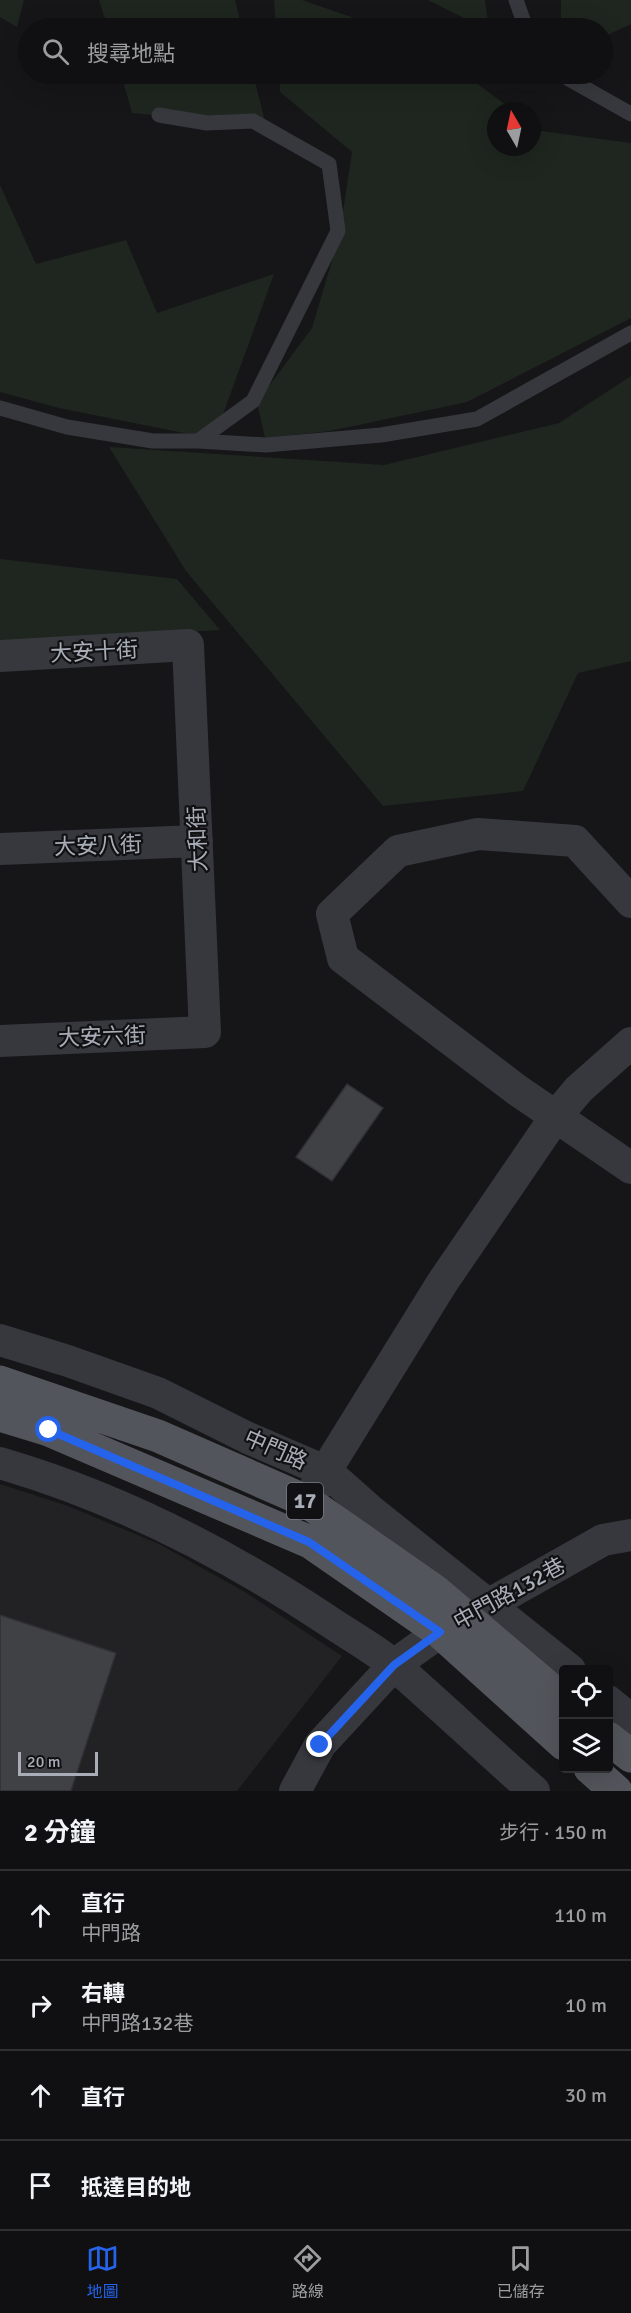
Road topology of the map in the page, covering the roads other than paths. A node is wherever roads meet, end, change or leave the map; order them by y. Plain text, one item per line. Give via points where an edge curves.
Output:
1 (516, 0) edge
2 (522, 18) edge
3 (578, 84) edge
4 (631, 114) edge
5 (159, 115) dead end
6 (631, 333) edge
7 (0, 408) edge
8 (198, 441) junction
9 (188, 645) joint
10 (0, 656) edge
11 (197, 841) junction
12 (0, 849) edge
13 (631, 902) edge
14 (205, 1032) joint
15 (0, 1041) edge
16 (631, 1043) edge
17 (556, 1116) junction
18 (631, 1168) edge
19 (0, 1340) edge
20 (0, 1382) edge
21 (0, 1415) edge
22 (0, 1463) edge
23 (327, 1472) junction
24 (306, 1501) junction
25 (631, 1535) edge
26 (466, 1618) junction
27 (394, 1665) junction
28 (560, 1665) edge
29 (559, 1697) edge
30 (613, 1704) edge
31 (631, 1720) edge
32 (559, 1738) edge
33 (613, 1741) edge
34 (631, 1756) edge
35 (596, 1773) edge
36 (295, 1791) edge
37 (534, 1791) edge
38 (616, 1791) edge

1 - 2 lane
3 - 4 lane
5 - 8 lane via 207,123 253,121 329,164 337,220 338,231 253,401
6 - 8 lane via 477,419 381,435 277,444
7 - 8 lane via 68,427 153,441
9 - 10 street, 大安十街
9 - 11 street, 大和街
11 - 12 street, 大安八街
11 - 14 street, 大和街
13 - 17 street via 575,841 478,834 398,851 332,914 343,957
14 - 15 street, 大安六街
16 - 17 street via 579,1089
17 - 18 street
17 - 23 street via 442,1283
19 - 23 street, 中門路 via 158,1393
20 - 24 main road, 中門路 / 17 via 158,1436
21 - 26 main road, 中門路 / 17 via 49,1430 309,1542
22 - 27 street via 158,1522 244,1568
23 - 24 street
23 - 26 street, 中門路 via 371,1510
24 - 26 main road, 中門路 / 17 via 435,1591
25 - 26 street, 中門路132巷 via 603,1540
26 - 27 street, 中門路132巷
26 - 28 street, 中門路
26 - 29 main road, 中門路 / 17
26 - 32 main road, 中門路 / 17
27 - 36 street, 中門路132巷 via 320,1745
27 - 37 street
30 - 31 street
33 - 34 main road
35 - 38 main road

